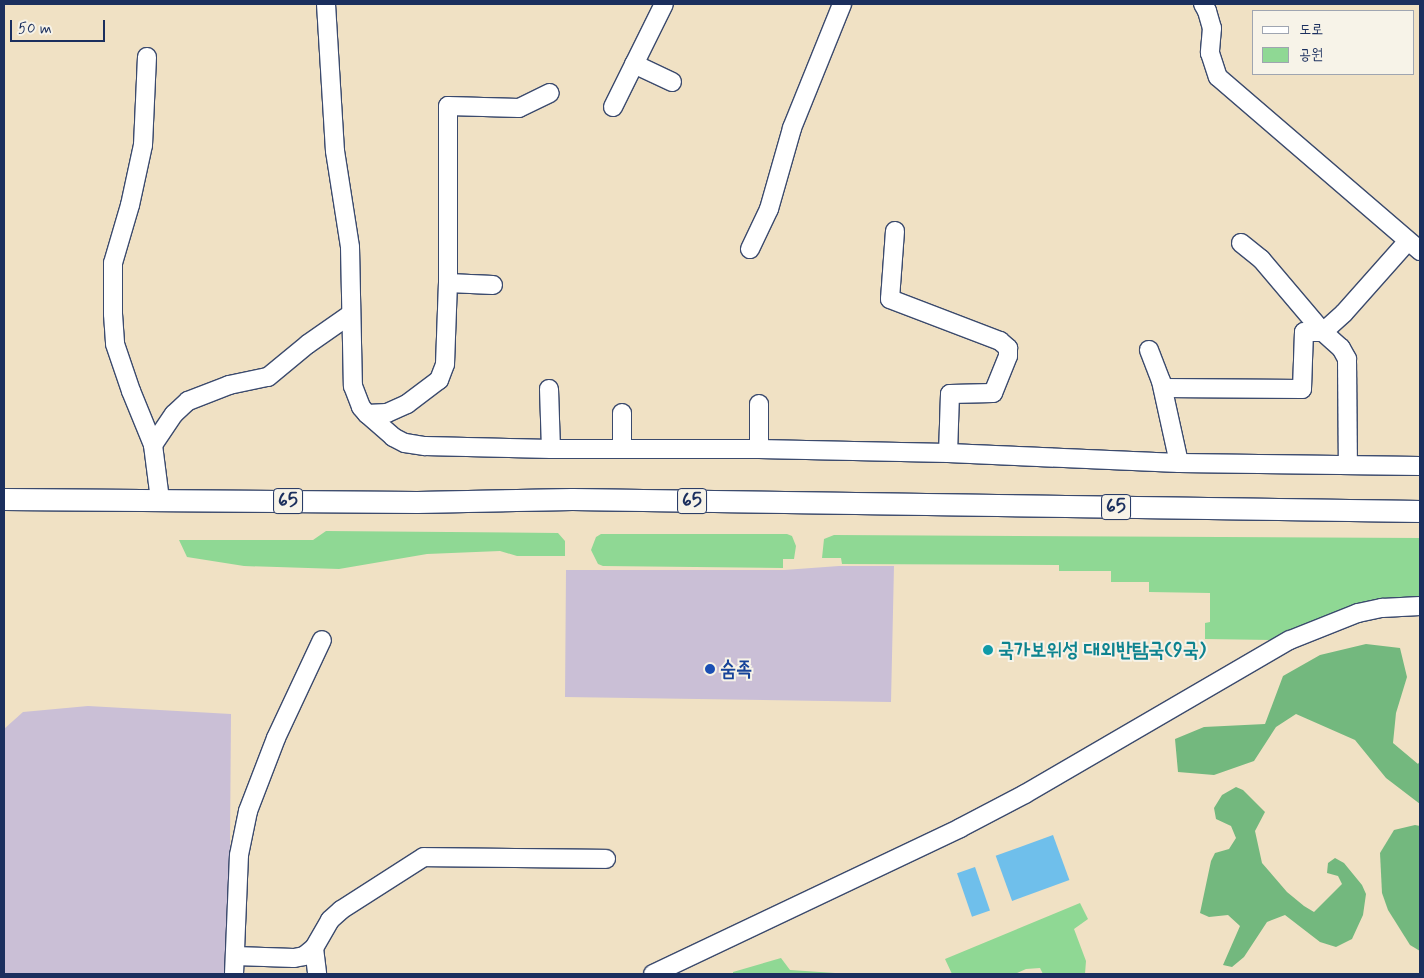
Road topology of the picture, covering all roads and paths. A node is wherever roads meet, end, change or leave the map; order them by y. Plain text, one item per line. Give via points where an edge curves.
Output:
1 (326, 4) edge
2 (664, 4) edge
3 (842, 4) edge
4 (1203, 4) edge
5 (147, 57) dead end
6 (634, 64) junction
7 (672, 82) dead end
8 (550, 92) dead end
9 (613, 107) dead end
10 (895, 231) dead end
11 (1241, 243) dead end
12 (1414, 246) edge
13 (750, 249) dead end
14 (448, 283) junction
15 (493, 285) dead end
16 (351, 314) junction
17 (1323, 332) junction
18 (1149, 350) dead end
19 (1163, 388) junction
20 (549, 389) dead end
21 (759, 404) dead end
22 (622, 413) dead end
23 (367, 414) junction
24 (153, 444) junction
25 (622, 447) junction
26 (759, 448) junction
27 (551, 449) junction
28 (948, 453) junction
29 (1179, 462) junction
30 (1348, 464) junction
31 (1420, 466) edge
32 (4, 499) edge
33 (160, 500) junction
34 (1420, 510) edge
35 (1420, 606) edge
36 (322, 640) dead end
37 (606, 859) dead end
38 (314, 948) junction
39 (235, 956) junction
40 (234, 974) edge
41 (317, 974) edge
42 (653, 974) edge

1 - 16 street via 335,151 350,247
2 - 6 street
3 - 13 street via 792,128 769,209
4 - 12 street via 1212,28 1210,53 1218,78
5 - 24 street via 143,145 114,263 112,314 117,351
6 - 7 street
6 - 9 street
8 - 14 street via 519,108 448,106
10 - 28 street via 890,299 1000,341 1008,348 1008,356 993,393 950,394
11 - 17 street via 1261,259
12 - 17 street
14 - 15 street
14 - 23 street via 444,364 438,380 407,404 387,413
16 - 23 street via 353,386
16 - 24 street via 268,377 229,385 188,401 174,414
17 - 19 street via 1304,332 1302,389
17 - 30 street via 1347,358
18 - 19 street
19 - 29 street
20 - 27 street
21 - 26 street
22 - 25 street
23 - 27 street via 404,443
24 - 33 street
25 - 26 street
25 - 27 street
26 - 28 street
28 - 29 street
29 - 30 street
30 - 31 street
32 - 33 main road, 65
33 - 34 main road, 65 via 417,502 572,499
35 - 42 street via 1358,613 1290,640 1025,794
36 - 39 street via 276,738 248,811 239,855
37 - 38 street via 424,857 336,915
38 - 39 street via 304,956 294,958
38 - 41 street
39 - 40 street

